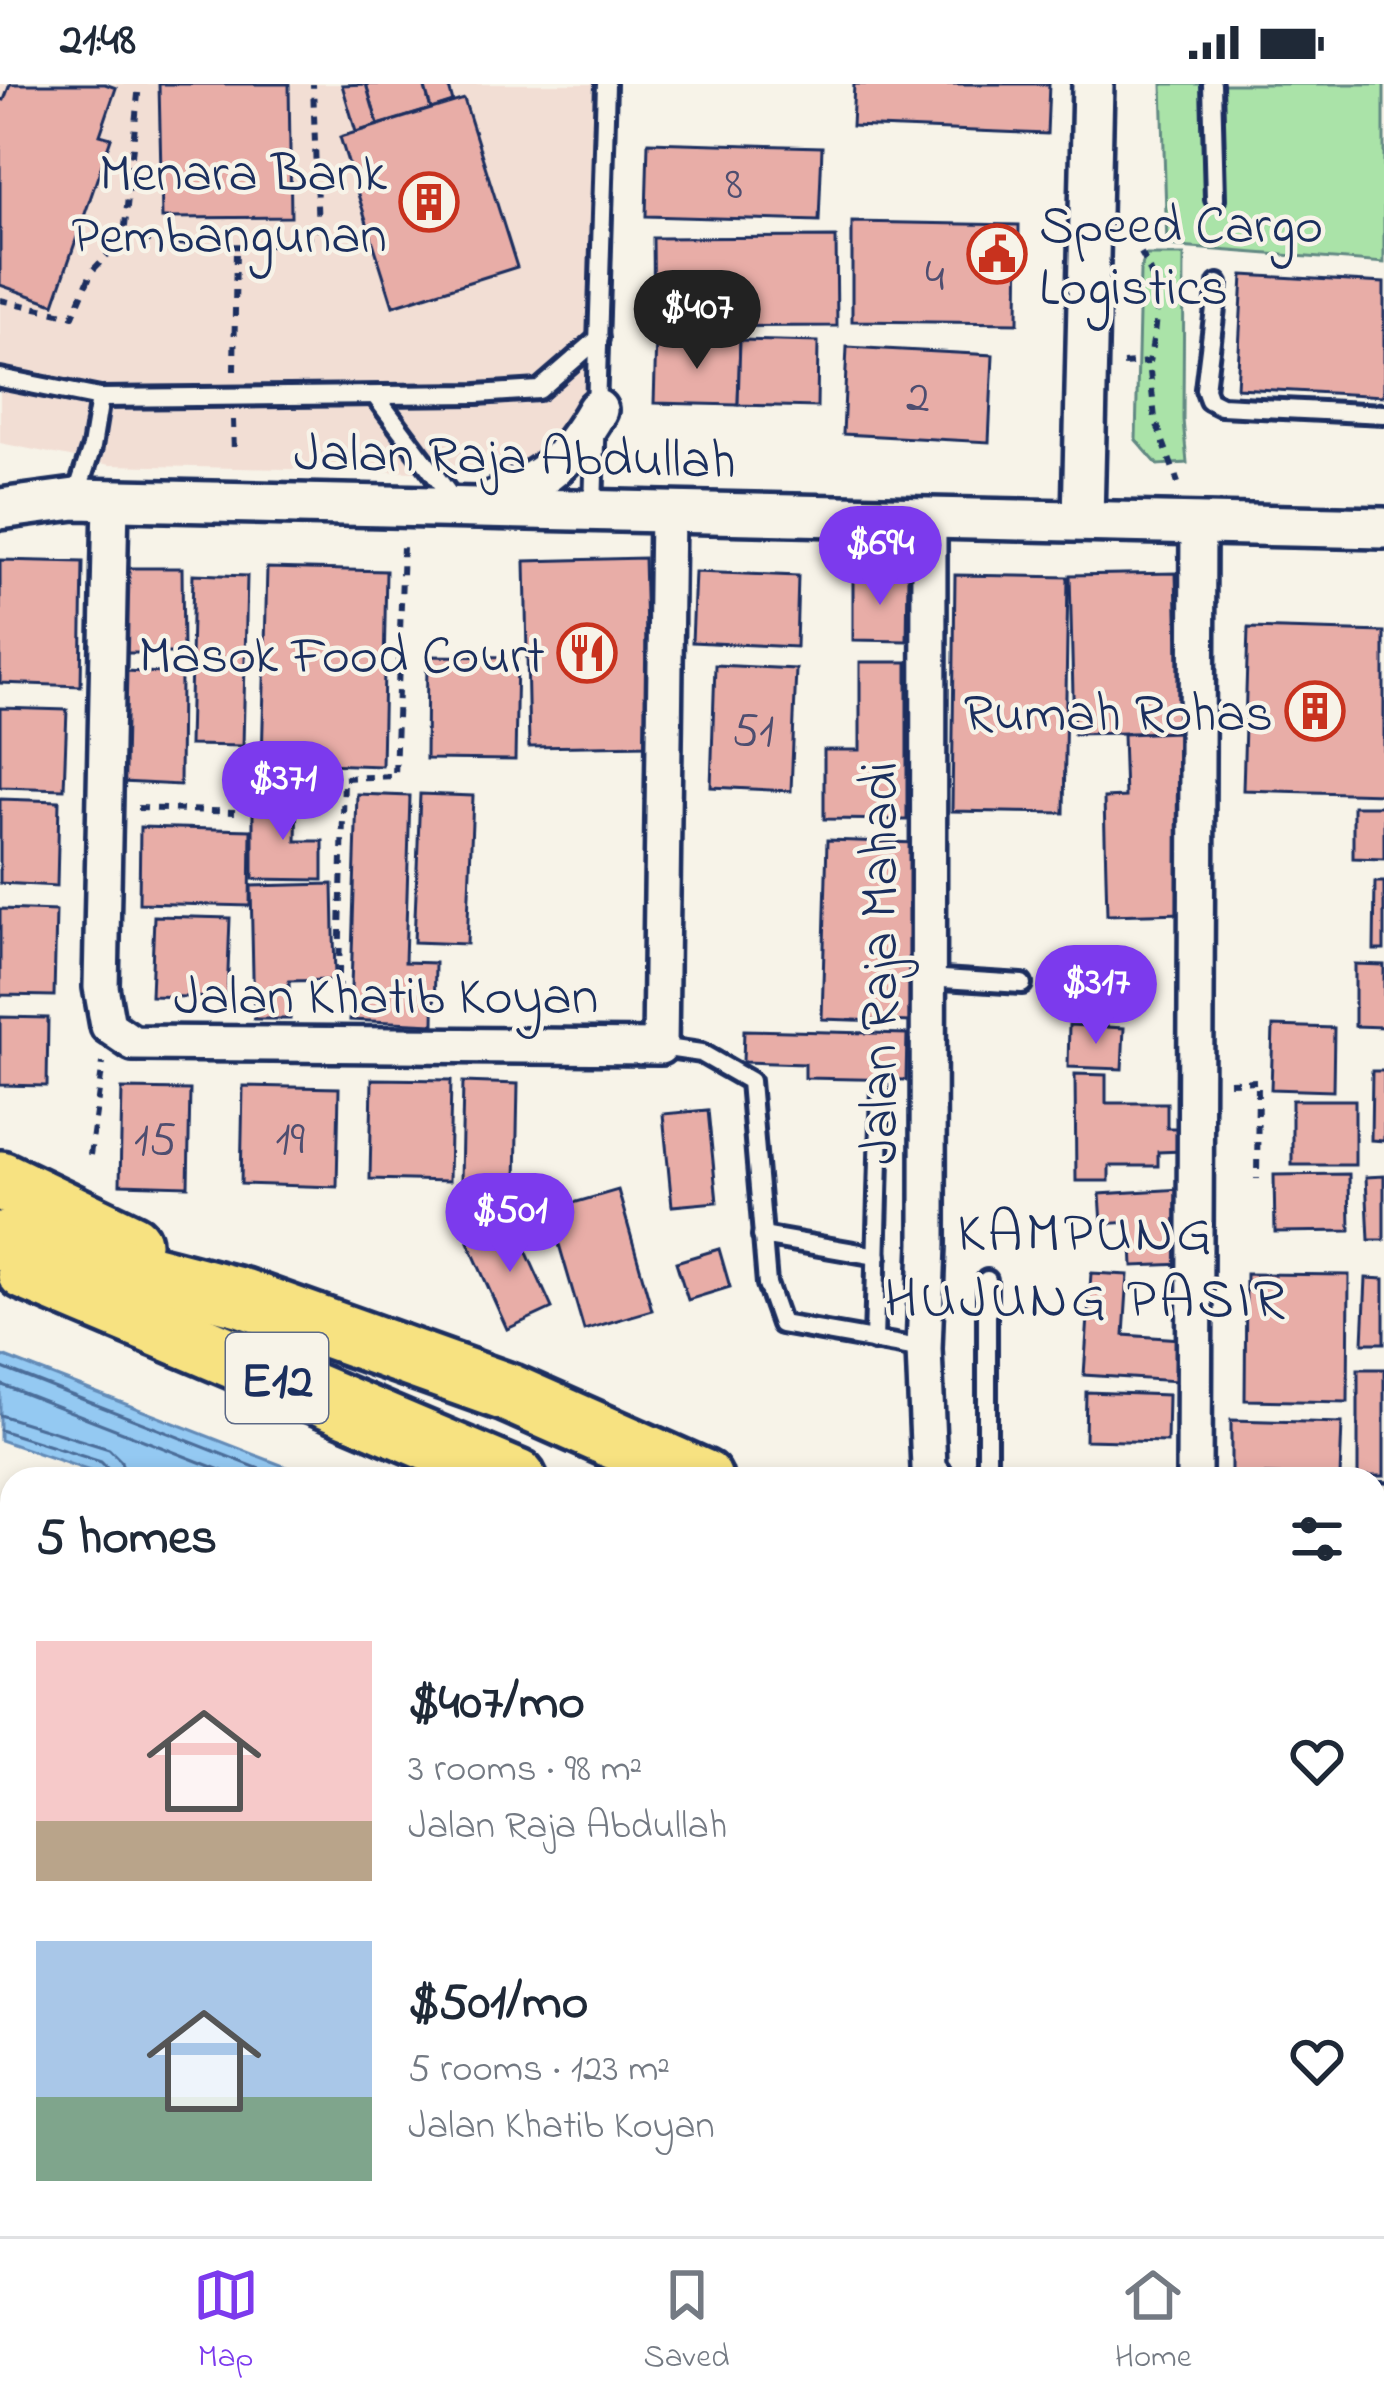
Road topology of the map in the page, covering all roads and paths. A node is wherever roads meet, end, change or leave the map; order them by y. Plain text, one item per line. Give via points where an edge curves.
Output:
1 (140, 84) edge
2 (313, 84) edge
3 (606, 84) edge
4 (1094, 84) edge
5 (1212, 84) edge
6 (1214, 199) dead end
7 (124, 237) junction
8 (236, 249) junction
9 (1141, 253) dead end
10 (1218, 284) dead end
11 (0, 300) edge
12 (598, 338) junction
13 (1149, 362) junction
14 (1123, 364) dead end
15 (0, 378) edge
16 (100, 398) junction
17 (232, 398) junction
18 (376, 398) junction
19 (598, 410) junction
20 (1384, 414) edge
21 (234, 454) dead end
22 (0, 479) edge
23 (1178, 483) dead end
24 (93, 500) junction
25 (469, 507) junction
26 (0, 509) edge
27 (592, 509) junction
28 (667, 511) junction
29 (929, 517) junction
30 (1083, 520) junction
31 (1198, 523) junction
32 (1384, 528) edge
33 (403, 546) dead end
34 (105, 807) junction
35 (235, 812) dead end
36 (926, 978) junction
37 (1022, 984) dead end
38 (108, 1026) junction
39 (338, 1045) junction
40 (660, 1047) junction
41 (1196, 1084) junction
42 (881, 1086) dead end
43 (90, 1154) dead end
44 (1257, 1179) dead end
45 (0, 1180) edge
46 (762, 1236) junction
47 (0, 1241) edge
48 (877, 1256) junction
49 (0, 1260) edge
50 (987, 1280) dead end
51 (243, 1298) junction
52 (874, 1341) junction
53 (924, 1349) junction
54 (489, 1467) edge
55 (676, 1467) edge
56 (929, 1467) edge
57 (987, 1467) edge
58 (1194, 1467) edge

1 - 7 path
2 - 8 path via 318,234
3 - 12 lane
4 - 30 street
5 - 6 lane
7 - 8 path
7 - 11 path via 92,271 73,316
8 - 17 path
9 - 13 path via 1153,271 1158,322
10 - 20 lane via 1209,400
12 - 18 lane via 539,390
12 - 19 lane
13 - 14 path
13 - 23 path via 1155,418
15 - 16 lane
16 - 17 lane
16 - 24 lane
17 - 18 lane
17 - 21 path
18 - 25 lane
19 - 25 street via 554,470
19 - 27 lane
22 - 24 street, Jalan Raja Abdullah
24 - 25 street, Jalan Raja Abdullah
24 - 26 street, Jalan Raja Abdullah
24 - 34 street, Jalan Khatib Koyan
25 - 27 street, Jalan Raja Abdullah
27 - 28 street, Jalan Raja Abdullah
28 - 29 street, Jalan Raja Abdullah
28 - 40 street, Jalan Khatib Koyan
29 - 30 street, Jalan Raja Abdullah
29 - 36 street, Jalan Raja Mahadi
30 - 31 street, Jalan Raja Abdullah
31 - 32 street, Jalan Raja Abdullah
31 - 41 street
33 - 39 path via 395,776 344,778
34 - 35 path
34 - 38 street, Jalan Khatib Koyan via 101,988
36 - 37 lane
36 - 53 street, Jalan Raja Mahadi
38 - 39 street, Jalan Khatib Koyan via 134,1043
38 - 43 path
39 - 40 street, Jalan Khatib Koyan
40 - 46 lane via 701,1053 750,1081
41 - 44 path via 1258,1081
41 - 58 street
42 - 48 lane
45 - 51 highway
46 - 48 lane
46 - 52 lane via 781,1324
47 - 51 highway
48 - 52 lane
49 - 54 highway, E12
50 - 57 lane
51 - 55 highway via 509,1393
52 - 53 lane
53 - 56 street, Jalan Raja Mahadi

